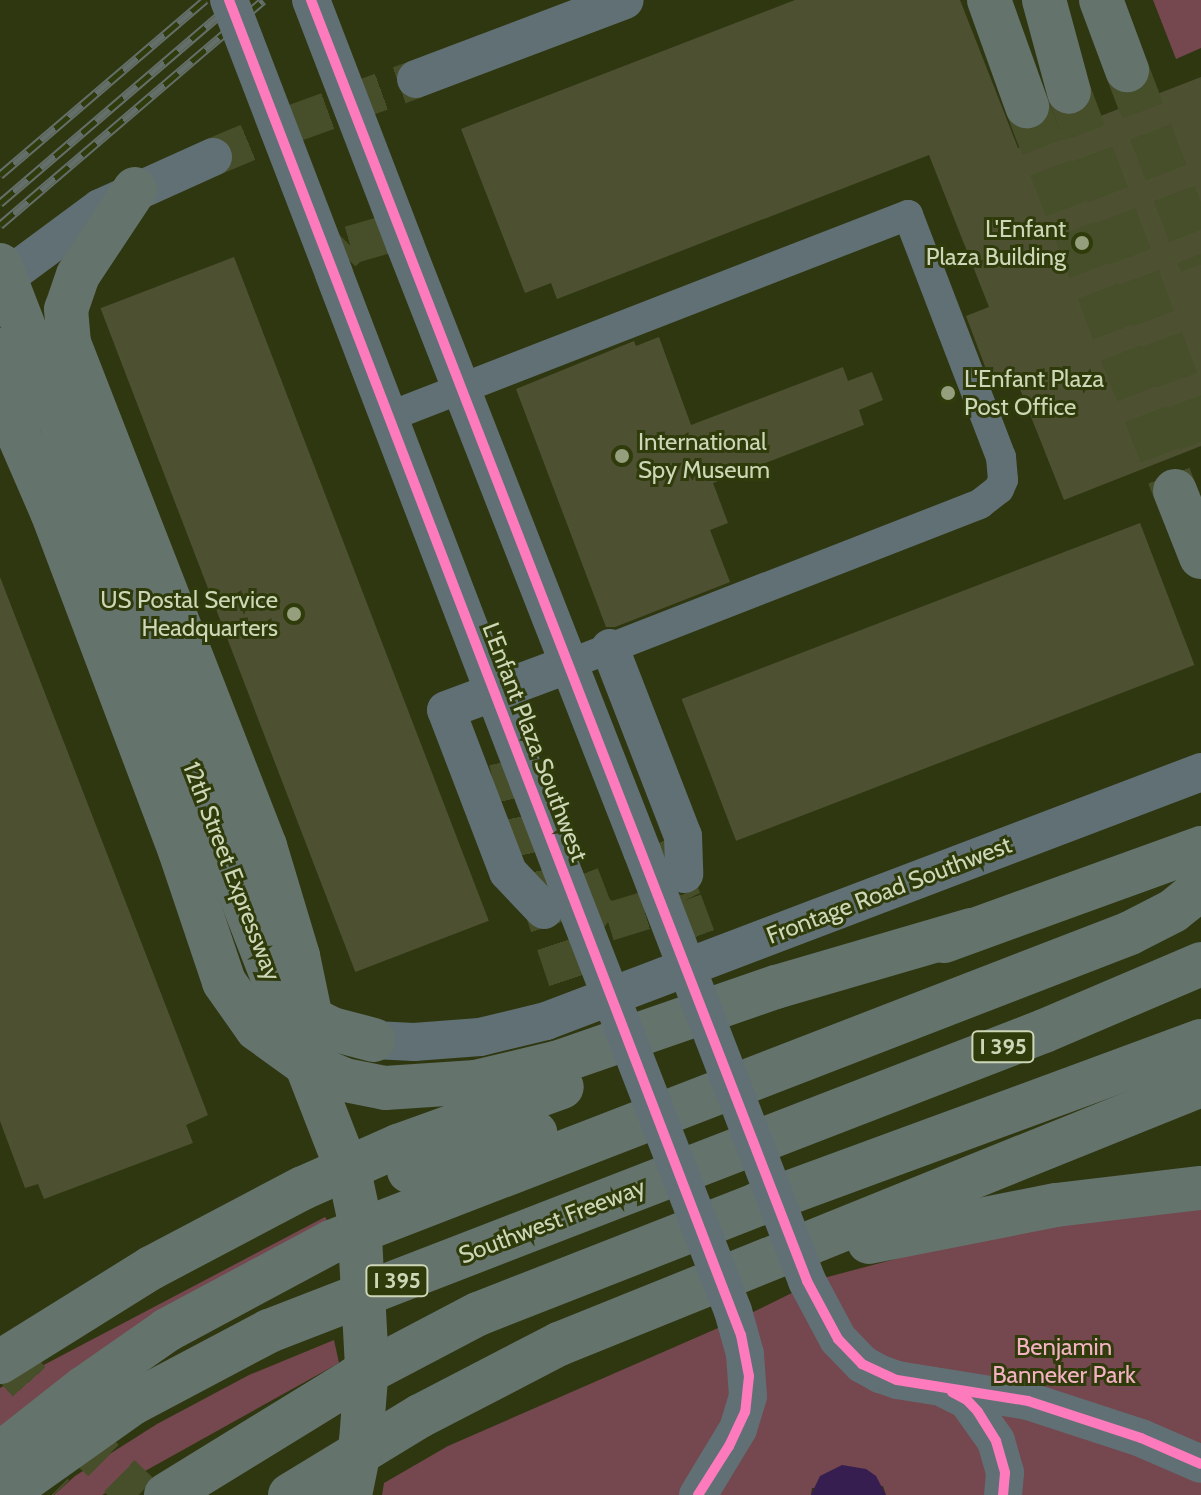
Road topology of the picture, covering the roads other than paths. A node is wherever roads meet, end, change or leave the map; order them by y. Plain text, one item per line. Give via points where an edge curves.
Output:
1 (229, 0) edge
2 (311, 0) edge
3 (625, 0) edge
4 (989, 0) edge
5 (1046, 0) edge
6 (1101, 0) edge
7 (1127, 70) tunnel mouth
8 (416, 79) tunnel mouth
9 (1077, 88) tunnel mouth
10 (1027, 106) tunnel mouth
11 (213, 157) tunnel mouth
12 (135, 189) junction
13 (0, 265) edge
14 (0, 282) edge
15 (0, 350) edge
16 (461, 390) junction
17 (0, 392) edge
18 (388, 417) junction
19 (1175, 491) tunnel mouth
20 (52, 512) junction
21 (1201, 557) edge
22 (610, 648) junction
23 (570, 664) junction
24 (496, 692) junction
25 (1201, 772) edge
26 (1201, 848) edge
27 (180, 851) junction
28 (246, 853) junction
29 (684, 874) tunnel mouth
30 (1201, 888) edge
31 (544, 910) dead end
32 (971, 930) junction
33 (1201, 964) edge
34 (374, 1040) joint
35 (1201, 1041) edge
36 (758, 1074) junction
37 (1201, 1085) edge
38 (1201, 1188) edge
39 (216, 1231) junction
40 (678, 1295) junction
41 (0, 1362) edge
42 (945, 1389) junction
43 (1201, 1464) edge
44 (6, 1478) edge
45 (166, 1495) edge
46 (290, 1495) edge
47 (350, 1495) edge
48 (698, 1495) edge
49 (1003, 1495) edge

1 - 18 street, L'Enfant Plaza Southwest, bridge
2 - 16 street, bridge
3 - 8 street
4 - 10 highway
5 - 9 highway
6 - 7 highway
11 - 12 street
12 - 14 street via 64,232
12 - 28 highway via 78,275 66,326
13 - 28 highway, 12th Street Expressway, bridge via 100,524
15 - 20 highway
16 - 18 street, L'Enfant Plaza Southwest
16 - 22 street, L'Enfant Plaza Southwest via 908,215 1001,457 999,489 980,504
16 - 23 street
17 - 20 highway
18 - 24 street, L'Enfant Plaza Southwest
19 - 21 highway
20 - 27 highway
22 - 23 street, L'Enfant Plaza Southwest
22 - 29 street via 683,836
23 - 24 street, L'Enfant Plaza Southwest
23 - 42 street, bridge via 807,1281 838,1339 862,1364 897,1380
24 - 31 street via 446,710 508,872
24 - 48 street, L'Enfant Plaza Southwest, bridge via 745,1354 747,1404 729,1446
25 - 34 street, Frontage Road Southwest via 526,1027 480,1037
26 - 32 highway
27 - 32 highway via 216,964 245,1016 287,1053 324,1072 385,1088 447,1086 534,1069 776,987
27 - 34 highway via 223,932 271,997 332,1029
28 - 47 highway, bridge via 338,1109 351,1180 362,1254 367,1365
30 - 36 highway via 1152,923
32 - 39 highway via 769,1011 398,1146
33 - 44 highway, Southwest Freeway / I 395 via 1044,1031 269,1331
35 - 45 highway via 478,1314 369,1371
36 - 39 highway via 526,1136
36 - 44 highway via 293,1260 167,1330 84,1388
37 - 40 highway
38 - 40 highway via 939,1226
39 - 41 highway
40 - 46 highway via 514,1366
42 - 43 street via 1028,1401
42 - 49 street via 967,1400 996,1441 1005,1473

